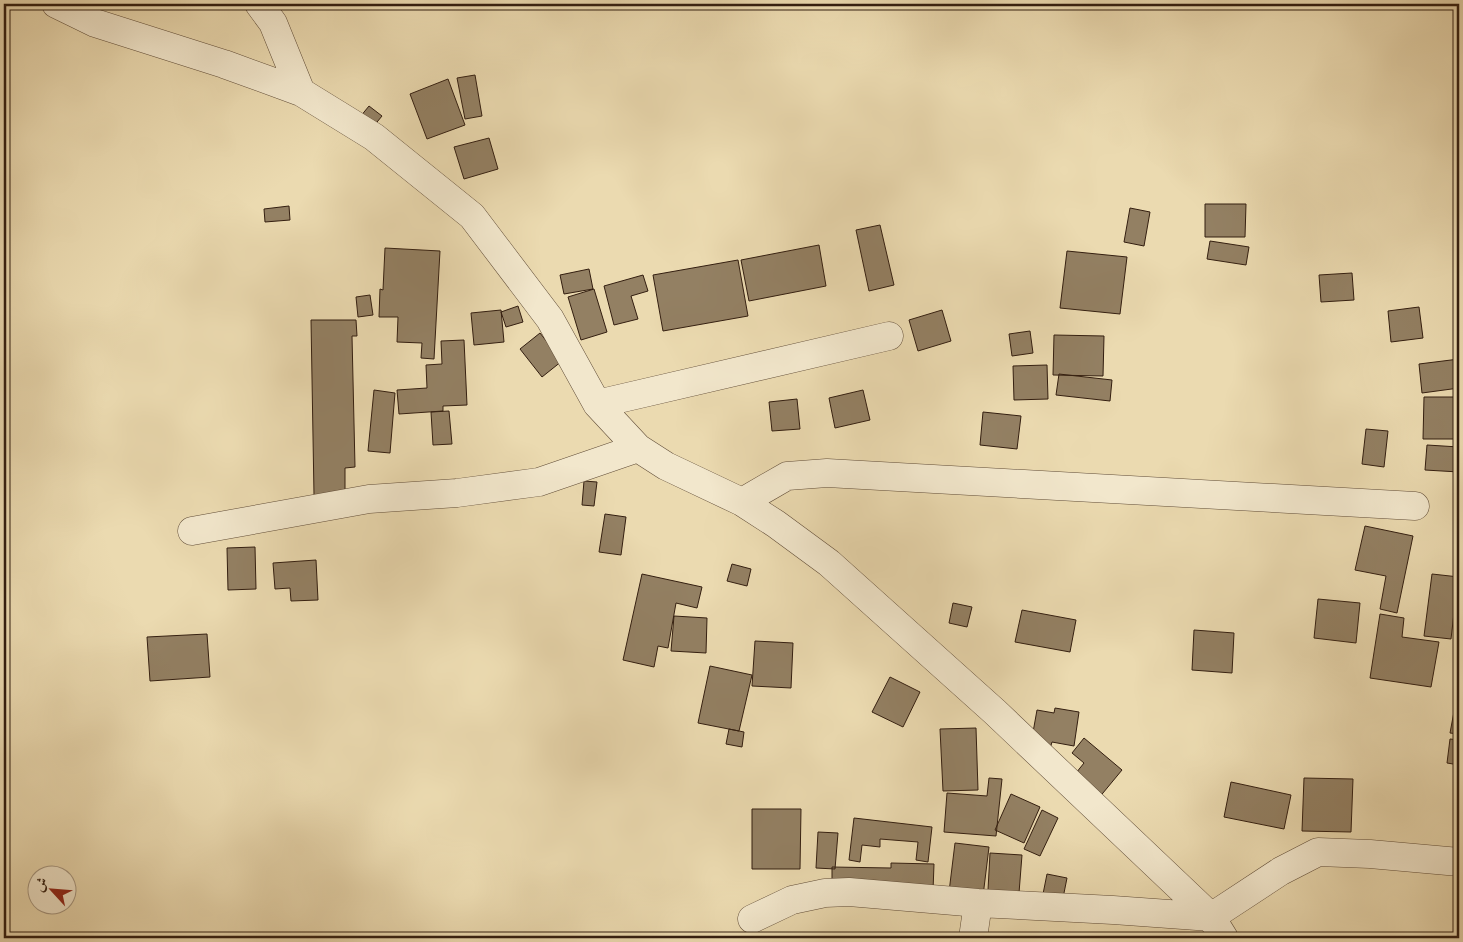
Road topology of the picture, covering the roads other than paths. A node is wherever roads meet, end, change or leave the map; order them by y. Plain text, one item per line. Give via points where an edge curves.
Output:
1 (56, 4) edge
2 (259, 4) edge
3 (301, 92) junction
4 (889, 336) dead end
5 (597, 404) junction
6 (638, 448) junction
7 (742, 502) junction
8 (1415, 506) dead end
9 (192, 531) dead end
10 (1459, 862) edge
11 (978, 904) junction
12 (752, 919) dead end
13 (1217, 928) edge
14 (973, 938) edge

1 - 3 street via 95,23
2 - 3 street via 273,23
3 - 5 street via 374,137 472,216 550,319
4 - 5 street
5 - 6 street
6 - 7 street via 666,466
6 - 9 street via 539,482 457,493 369,499
7 - 8 street via 787,476 827,473
7 - 13 street via 828,563 995,712
10 - 13 street via 1318,852 1280,871
11 - 12 street via 849,892 825,893 792,900
11 - 13 street via 1113,910
11 - 14 street

